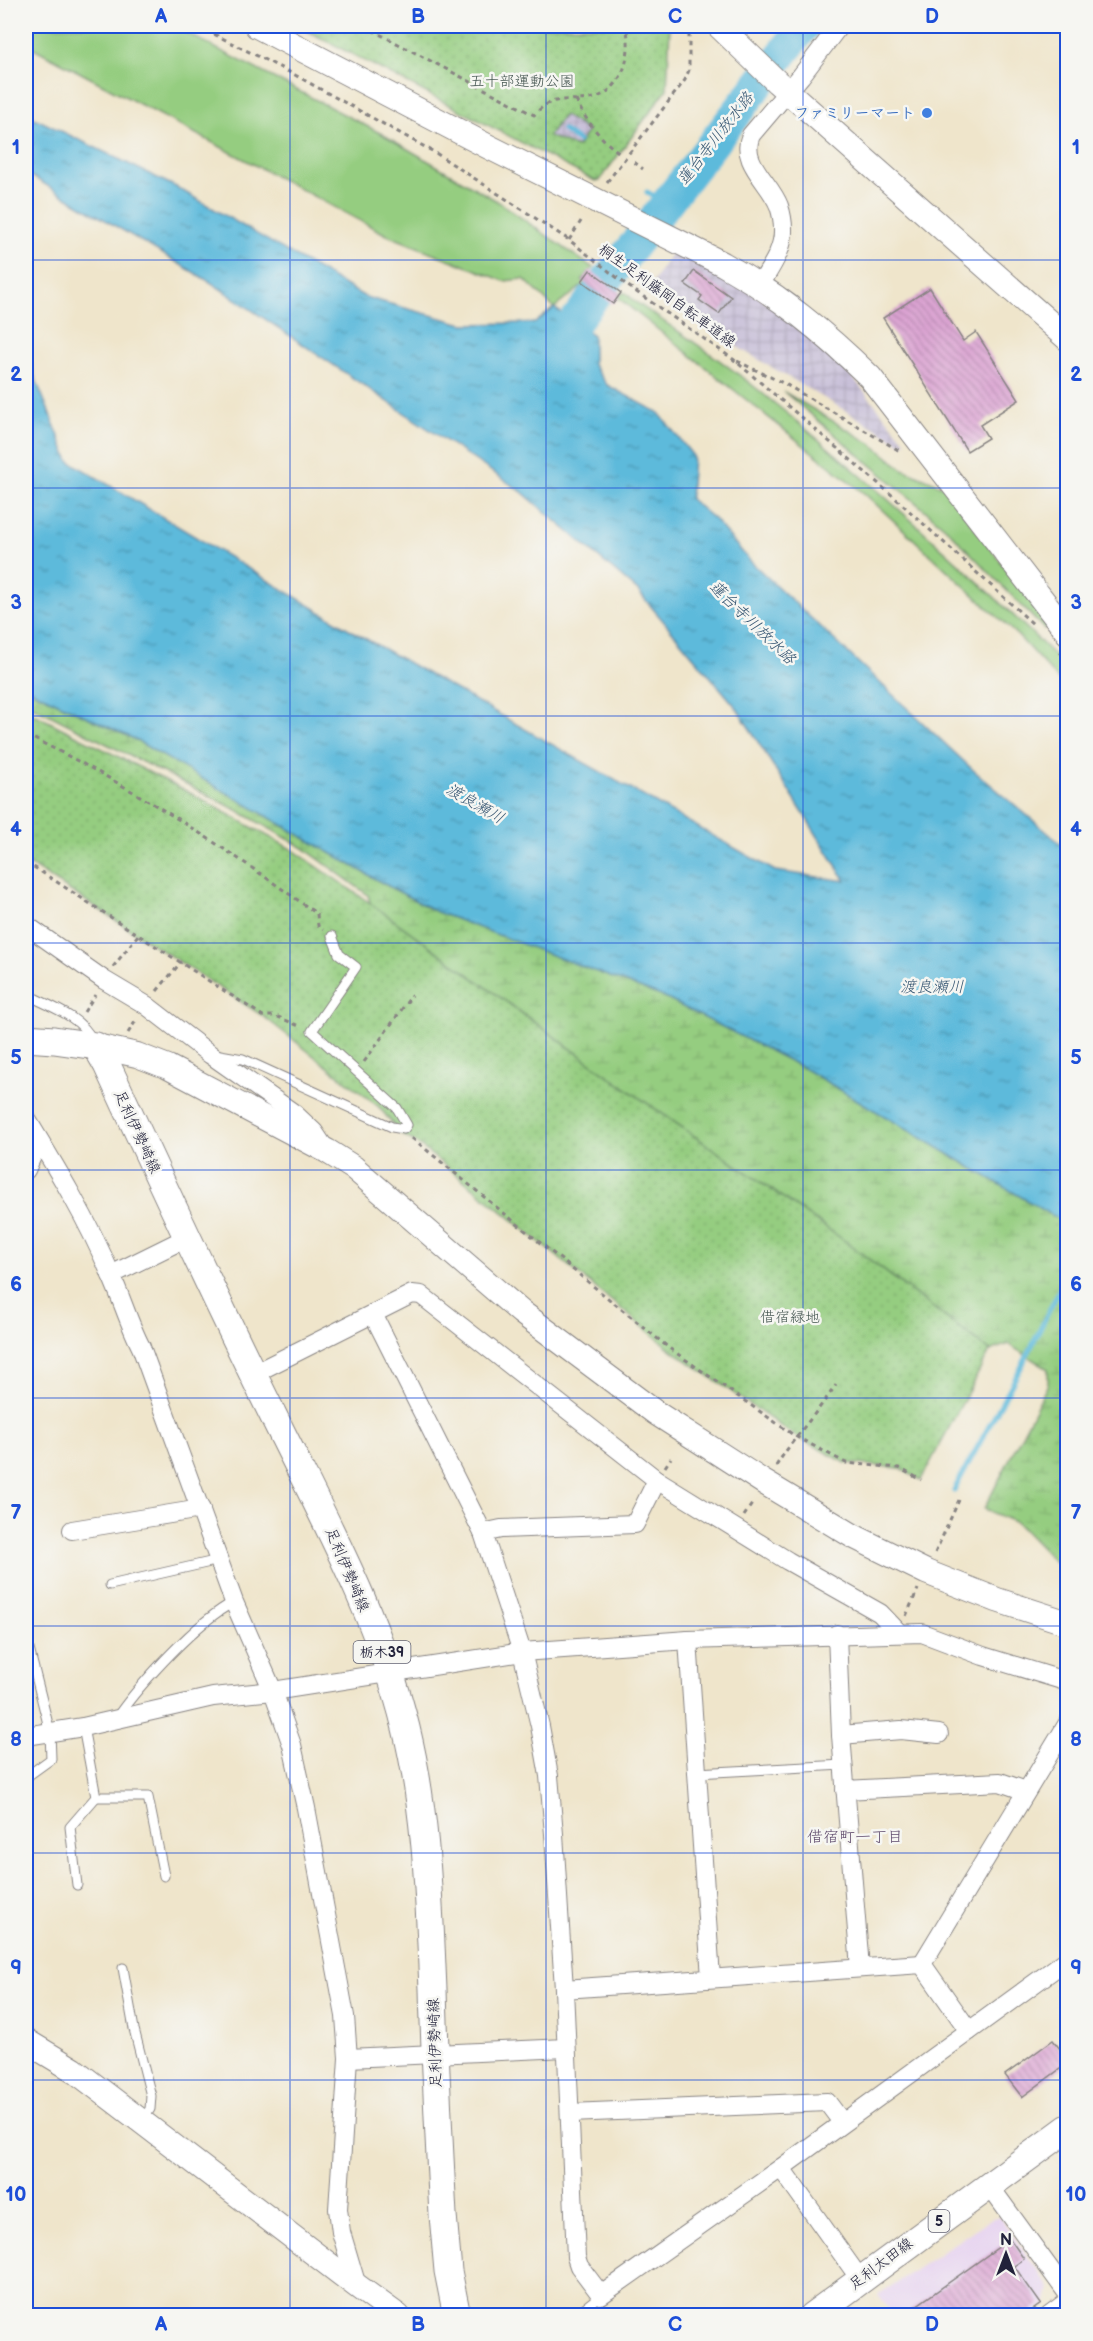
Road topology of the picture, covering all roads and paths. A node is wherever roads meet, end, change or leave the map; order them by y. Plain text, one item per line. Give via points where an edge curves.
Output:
1 (198, 26) edge
2 (257, 26) edge
3 (364, 26) edge
4 (626, 26) edge
5 (689, 26) edge
6 (719, 26) edge
7 (839, 26) edge
8 (782, 87) junction
9 (576, 99) junction
10 (620, 153) dead end
11 (634, 162) dead end
12 (643, 170) dead end
13 (602, 188) dead end
14 (584, 215) dead end
15 (569, 240) junction
16 (760, 285) junction
17 (1068, 339) edge
18 (733, 359) junction
19 (904, 454) dead end
20 (1038, 630) dead end
21 (1060, 639) edge
22 (1068, 660) edge
23 (26, 735) edge
24 (26, 862) edge
25 (26, 925) edge
26 (138, 935) junction
27 (332, 936) joint
28 (181, 962) junction
29 (108, 973) dead end
30 (26, 994) edge
31 (411, 995) dead end
32 (151, 999) dead end
33 (142, 1011) dead end
34 (312, 1031) junction
35 (26, 1038) edge
36 (126, 1038) dead end
37 (96, 1046) junction
38 (211, 1055) junction
39 (357, 1071) junction
40 (26, 1118) edge
41 (404, 1129) junction
42 (39, 1140) junction
43 (327, 1151) junction
44 (26, 1170) edge
45 (186, 1238) junction
46 (111, 1275) junction
47 (373, 1314) junction
48 (253, 1374) junction
49 (836, 1385) dead end
50 (795, 1436) junction
51 (770, 1475) dead end
52 (657, 1480) junction
53 (921, 1480) dead end
54 (759, 1492) dead end
55 (959, 1500) dead end
56 (201, 1509) junction
57 (740, 1522) dead end
58 (72, 1530) dead end
59 (483, 1533) junction
60 (934, 1553) dead end
61 (219, 1560) junction
62 (920, 1583) dead end
63 (110, 1584) dead end
64 (234, 1602) junction
65 (1068, 1623) edge
66 (902, 1625) junction
67 (837, 1634) junction
68 (26, 1638) edge
69 (688, 1640) junction
70 (522, 1652) junction
71 (390, 1673) junction
72 (1068, 1682) edge
73 (273, 1691) junction
74 (115, 1721) junction
75 (1068, 1723) edge
76 (83, 1727) junction
77 (50, 1732) junction
78 (939, 1734) dead end
79 (841, 1735) junction
80 (26, 1736) edge
81 (843, 1765) junction
82 (696, 1773) junction
83 (26, 1777) edge
84 (845, 1790) junction
85 (1026, 1791) junction
86 (96, 1797) junction
87 (165, 1876) dead end
88 (77, 1885) dead end
89 (1068, 1959) edge
90 (922, 1964) junction
91 (123, 1968) dead end
92 (860, 1968) junction
93 (711, 1978) junction
94 (564, 1989) junction
95 (969, 2031) junction
96 (26, 2041) edge
97 (567, 2048) junction
98 (435, 2055) junction
99 (348, 2058) junction
100 (570, 2113) junction
101 (142, 2121) junction
102 (842, 2122) junction
103 (1068, 2128) edge
104 (781, 2168) junction
105 (988, 2184) junction
106 (861, 2279) junction
107 (357, 2286) junction
108 (1068, 2294) edge
109 (601, 2295) junction
110 (1068, 2302) edge
111 (398, 2316) edge
112 (457, 2316) edge
113 (574, 2316) edge
114 (812, 2316) edge
115 (1049, 2316) edge

1 - 15 path, 桐生足利藤岡自転車道線 via 434,152
2 - 16 street
3 - 9 path via 534,115 554,100
4 - 9 path via 629,51 616,83 591,99
5 - 13 path via 686,80
6 - 8 street
7 - 8 street
8 - 16 street via 747,145 751,161 779,206 783,230 779,252
8 - 17 street
9 - 10 path via 592,126
11 - 12 path
14 - 15 path
15 - 18 path, 桐生足利藤岡自転車道線
16 - 21 street via 833,341 870,378
18 - 19 path via 785,384
18 - 20 path, 桐生足利藤岡自転車道線 via 893,496
21 - 22 path
23 - 27 path via 118,782 253,867 317,914 318,927
24 - 26 path
25 - 38 street via 146,1005
26 - 28 path
26 - 29 path
27 - 34 lane via 339,954 356,967
28 - 32 path
28 - 34 path via 263,1016 276,1016
30 - 37 lane via 78,1021
31 - 39 path
33 - 36 path
34 - 39 lane
35 - 37 main road
37 - 43 street via 168,1067
37 - 45 main road, 足利伊勢崎線 / 栃木39
38 - 41 lane via 243,1059 398,1130
38 - 43 street via 295,1114
39 - 41 lane via 397,1108 406,1120
40 - 42 street
41 - 50 path via 415,1142 669,1348
42 - 44 street
42 - 46 street via 65,1181
43 - 65 street via 354,1168 521,1312 656,1413 765,1483 853,1536 926,1572
45 - 46 street
45 - 48 main road, 足利伊勢崎線 / 栃木39
46 - 56 street
47 - 48 street
47 - 52 street via 412,1294 421,1295
47 - 59 street
48 - 71 main road, 足利伊勢崎線 / 栃木39 via 339,1548
49 - 50 path
50 - 51 path
50 - 53 path via 846,1463 899,1468
52 - 59 street via 635,1524
52 - 66 street
54 - 57 path
55 - 60 path
56 - 58 street
56 - 61 street
59 - 70 street
61 - 63 lane
61 - 64 street
62 - 66 path
64 - 73 street
64 - 74 lane via 181,1643
66 - 67 street
66 - 72 street via 983,1656
67 - 69 street
67 - 79 street
68 - 77 lane
69 - 70 street
69 - 82 street
70 - 71 street
70 - 94 street via 549,1776
71 - 73 street
71 - 98 main road, 足利伊勢崎線 / 栃木39 via 417,1779 430,1911
73 - 74 street via 213,1697
73 - 99 street via 292,1745 306,1808 336,1960
74 - 76 street
75 - 85 street
76 - 77 street
76 - 86 lane
77 - 80 street
77 - 83 lane via 51,1759
78 - 79 street via 901,1730
79 - 81 street
81 - 82 lane
81 - 84 street
82 - 93 street
84 - 85 street via 1000,1782
84 - 92 street
85 - 90 street
86 - 87 lane via 148,1797
86 - 88 lane via 70,1827
89 - 95 street
90 - 92 street
90 - 95 street
91 - 101 lane via 151,2096 150,2109
92 - 93 street
93 - 94 street
94 - 97 street
95 - 102 street
96 - 101 street via 74,2070
97 - 98 street
97 - 100 street
98 - 99 street
98 - 112 main road, 足利伊勢崎線 / 栃木39 via 447,2271
99 - 107 street via 338,2209
100 - 102 street via 827,2102
100 - 109 street via 576,2257
101 - 107 street
102 - 104 street
103 - 105 main road, 足利太田線 / 5
104 - 106 street
104 - 109 street
105 - 106 main road, 足利太田線 / 5
105 - 108 street
106 - 114 main road, 足利太田線 / 5
107 - 111 street
109 - 113 lane
110 - 115 street

